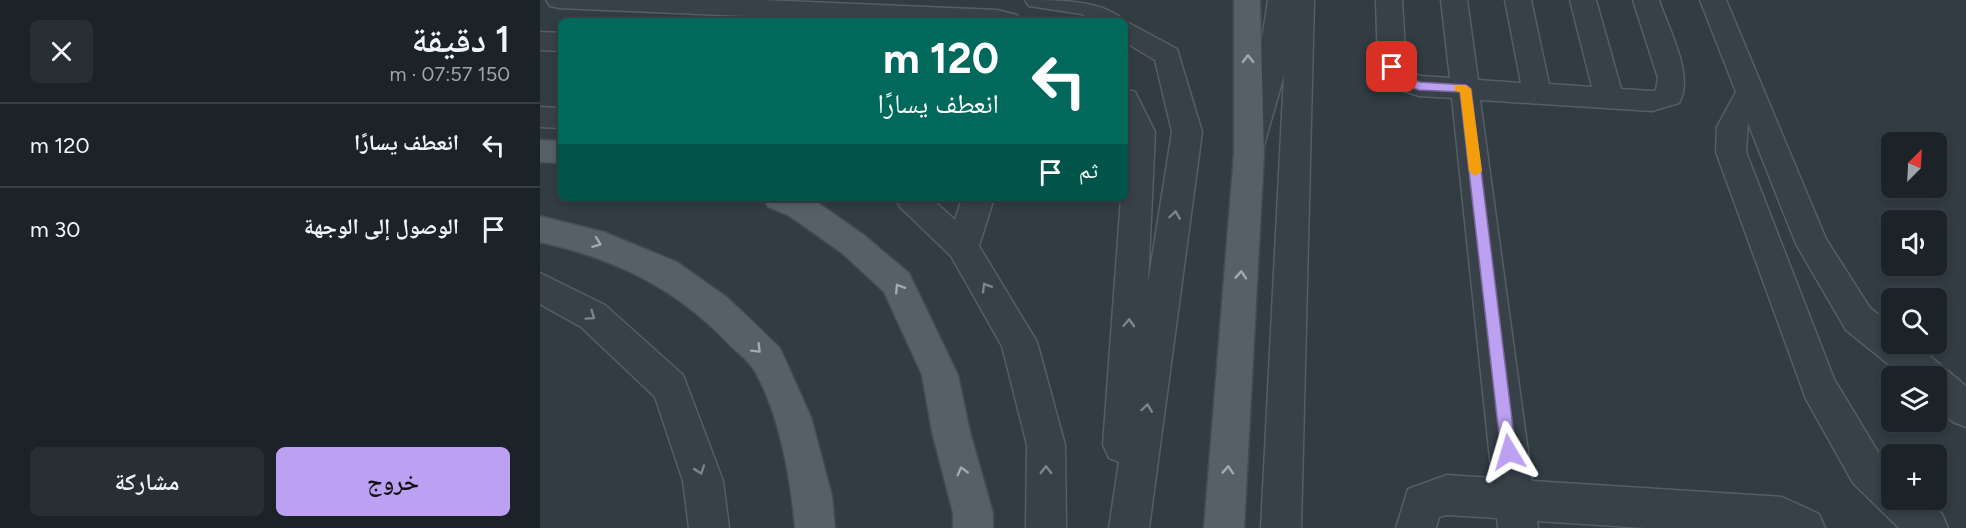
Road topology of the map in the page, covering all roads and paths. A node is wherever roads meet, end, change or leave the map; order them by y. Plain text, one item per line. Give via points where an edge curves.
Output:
1 (559, 0) edge
2 (1038, 0) edge
3 (1247, 0) edge
4 (1281, 0) edge
5 (1301, 0) edge
6 (1389, 0) edge
7 (1455, 0) edge
8 (1518, 0) edge
9 (1583, 0) edge
10 (1646, 0) edge
11 (1713, 0) edge
12 (996, 18) edge
13 (1106, 18) edge
14 (1128, 32) edge
15 (540, 41) edge
16 (558, 42) edge
17 (1466, 89) junction
18 (1750, 92) junction
19 (1537, 94) junction
20 (1609, 98) junction
21 (1128, 106) edge
22 (540, 117) edge
23 (558, 118) edge
24 (540, 151) edge
25 (558, 152) edge
26 (1249, 153) junction
27 (786, 201) edge
28 (914, 201) edge
29 (977, 201) edge
30 (540, 229) edge
31 (962, 247) junction
32 (540, 287) edge
33 (1917, 366) edge
34 (1947, 393) edge
35 (1966, 410) edge
36 (1881, 483) edge
37 (1909, 510) edge
38 (1516, 513) edge
39 (1613, 516) edge
40 (1717, 520) edge
41 (709, 528) edge
42 (815, 528) edge
43 (973, 528) edge
44 (1046, 528) edge
45 (1117, 528) edge
46 (1129, 528) edge
47 (1224, 528) edge
48 (1281, 528) edge
49 (1416, 528) edge
50 (1805, 528) edge
51 (1928, 528) edge

1 - 12 street
2 - 13 street via 1089,7
26 -> 3 main road
4 - 26 street via 1271,73
5 - 48 street
6 - 17 street via 1392,67 1399,79 1419,86
7 - 17 street
8 - 19 street
9 - 20 street
10 - 20 street via 1672,78 1669,96 1652,101
11 - 18 street
46 -> 14 street via 1187,132 1167,55
15 - 16 street
17 - 19 street
17 - 38 street
18 - 33 street via 1812,244 1858,319
18 - 36 street via 1732,127 1731,152 1819,387 1867,470
19 - 20 street
45 -> 21 street via 1140,132
22 - 23 street
24 - 25 main road
47 -> 26 main road
43 -> 27 main road via 974,513 940,375 897,283 853,244
28 - 31 street
29 - 31 street
30 -> 42 main road via 593,241 665,272 716,308 767,359 792,417 812,496
44 -> 31 street via 1046,444 1019,342
32 -> 41 street via 593,316 670,387 703,481
34 - 35 street
37 - 51 street
38 - 39 street
38 - 49 street via 1448,495 1422,503
39 - 40 street
40 - 50 street via 1782,517

